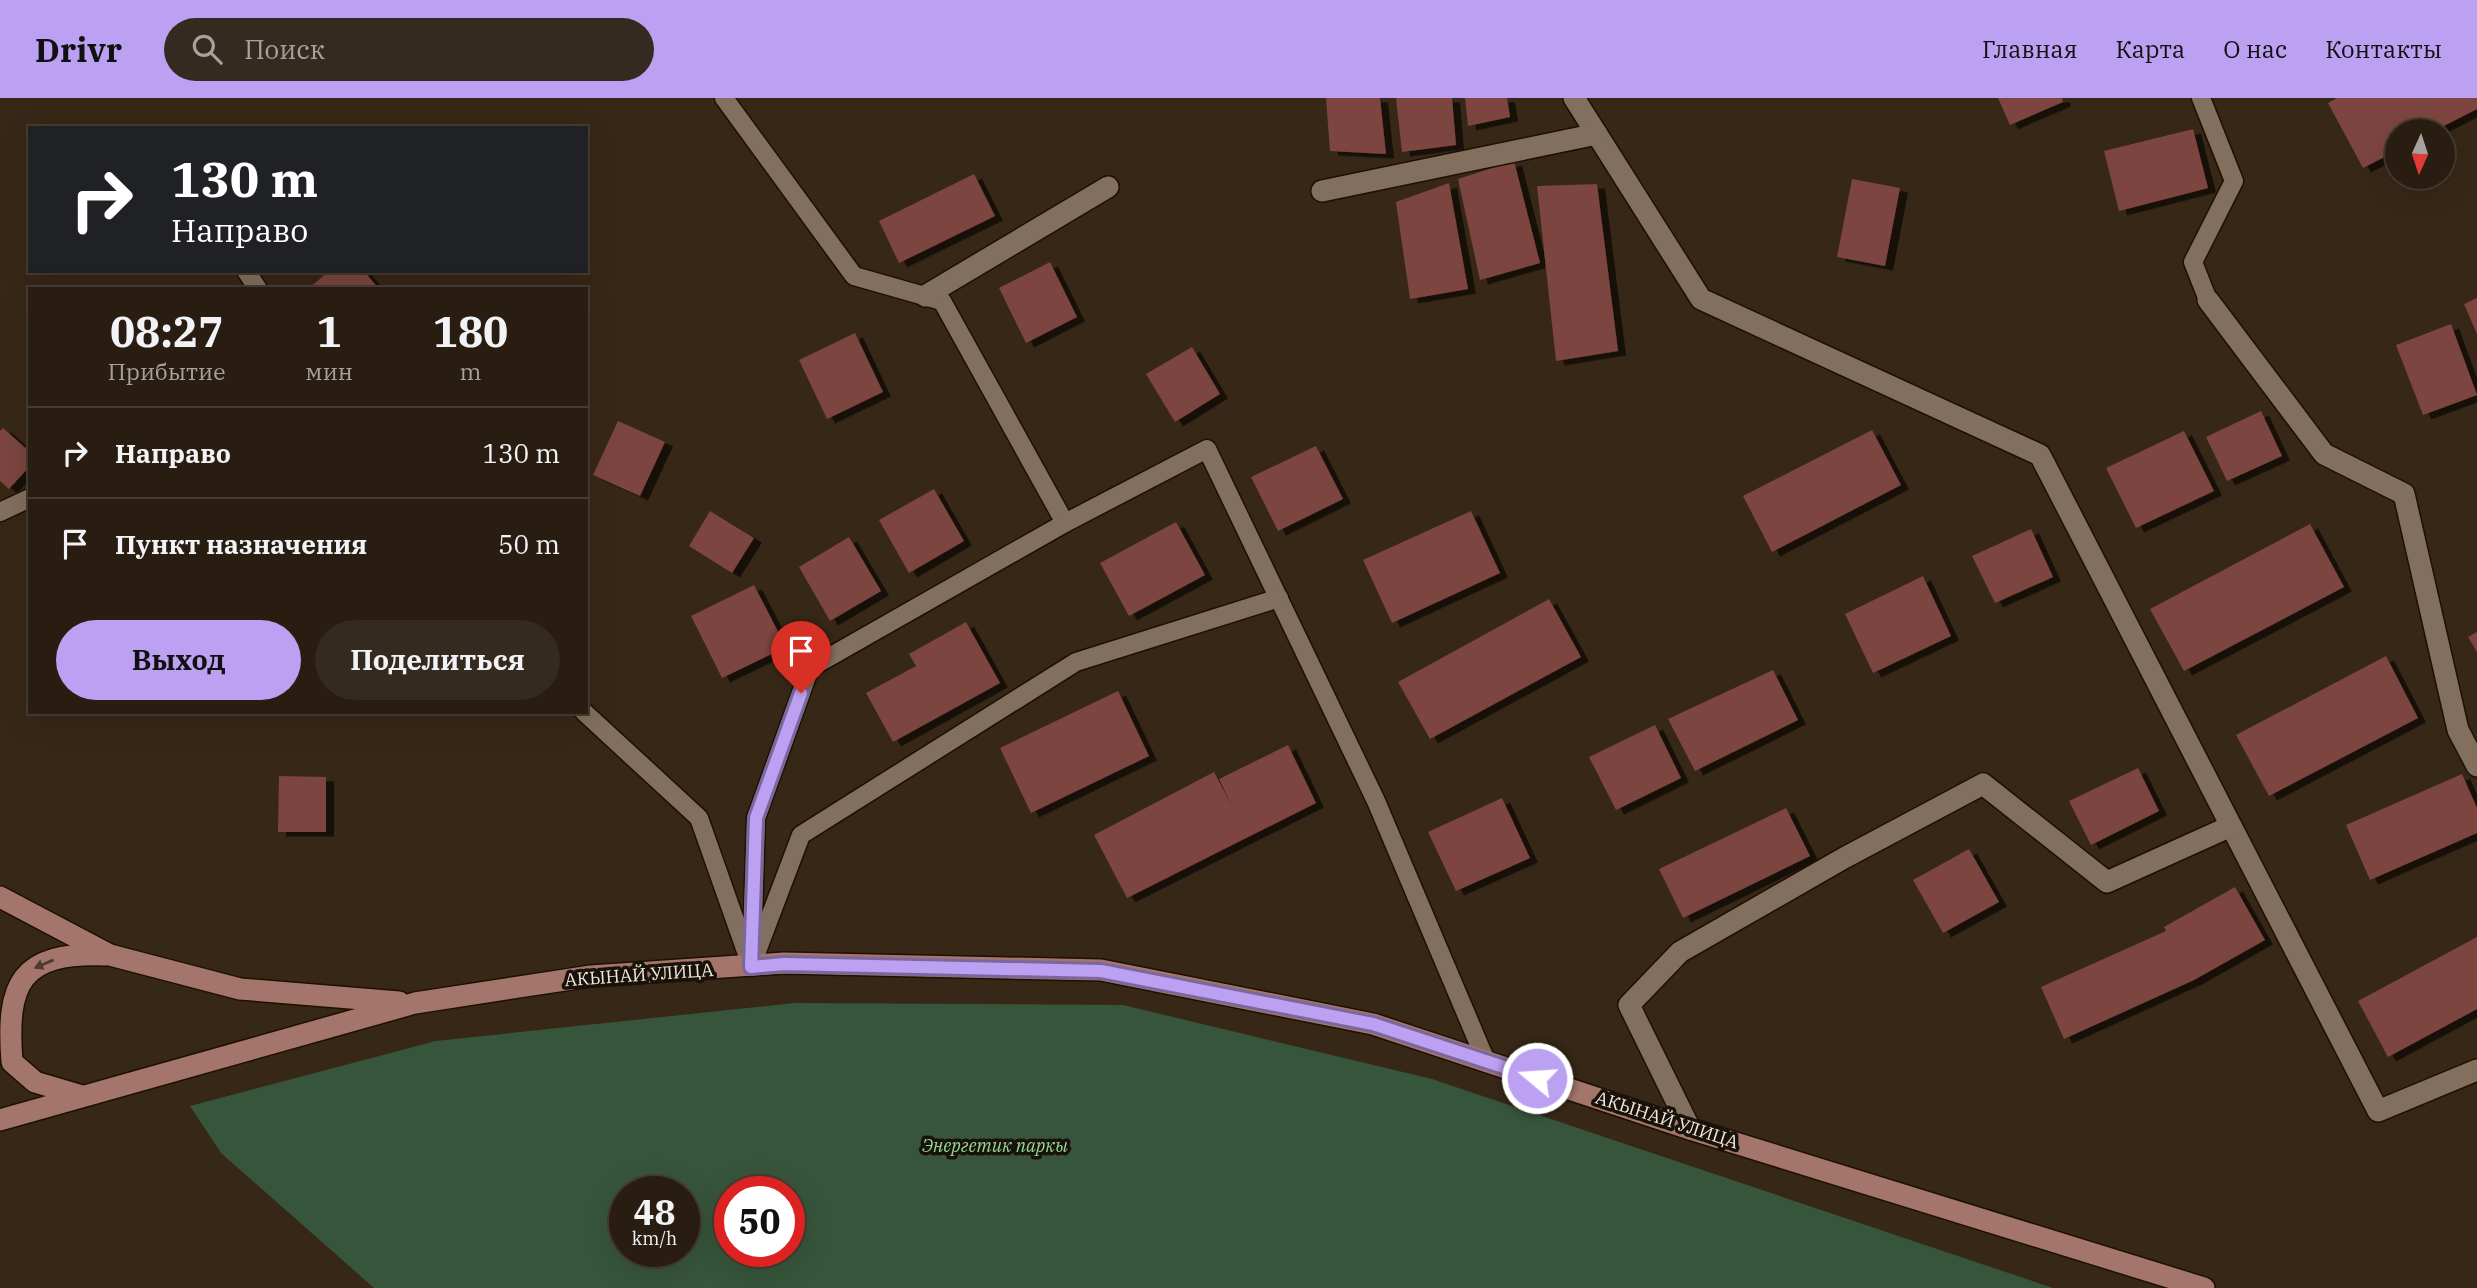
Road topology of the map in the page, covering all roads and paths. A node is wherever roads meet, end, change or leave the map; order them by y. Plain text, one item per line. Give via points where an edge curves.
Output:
1 (724, 98) edge
2 (1574, 98) edge
3 (2201, 98) edge
4 (1597, 134) junction
5 (1108, 187) dead end
6 (1322, 191) dead end
7 (925, 296) junction
8 (2208, 300) joint
9 (28, 499) edge
10 (0, 512) edge
11 (1065, 523) junction
12 (1279, 598) junction
13 (586, 714) edge
14 (2477, 766) edge
15 (2231, 826) junction
16 (0, 897) edge
17 (110, 955) junction
18 (751, 967) junction
19 (415, 1003) junction
20 (1486, 1061) junction
21 (2477, 1070) edge
22 (83, 1097) junction
23 (0, 1120) edge
24 (1690, 1129) junction
25 (2204, 1288) edge

1 - 7 lane via 854,276
2 - 4 street
3 - 8 lane via 2234,181 2193,262
4 - 6 street
4 - 15 street via 1701,299 2040,455
5 - 7 street
7 - 11 lane via 942,301
8 - 14 street via 2324,454 2404,494 2458,730
9 - 10 lane
11 - 12 lane via 1208,449
11 - 18 lane via 810,668 756,818
12 - 18 lane via 1076,662 801,835
12 - 20 lane via 1376,801
13 - 18 lane via 699,818
15 - 21 street via 2378,1111
15 - 24 street via 2108,882 1983,784 1844,858 1680,952 1629,1005
16 - 17 main road
17 - 19 main road via 240,989
17 -> 22 main road via 75,954 37,964 21,981 9,1019 12,1062 35,1082
18 - 19 main road, АКЫНАЙ УЛИЦА via 591,976
18 - 20 main road, АКЫНАЙ УЛИЦА via 1101,971 1373,1024
19 - 22 main road
20 - 24 main road, АКЫНАЙ УЛИЦА
22 - 23 main road
24 - 25 main road, АКЫНАЙ УЛИЦА

